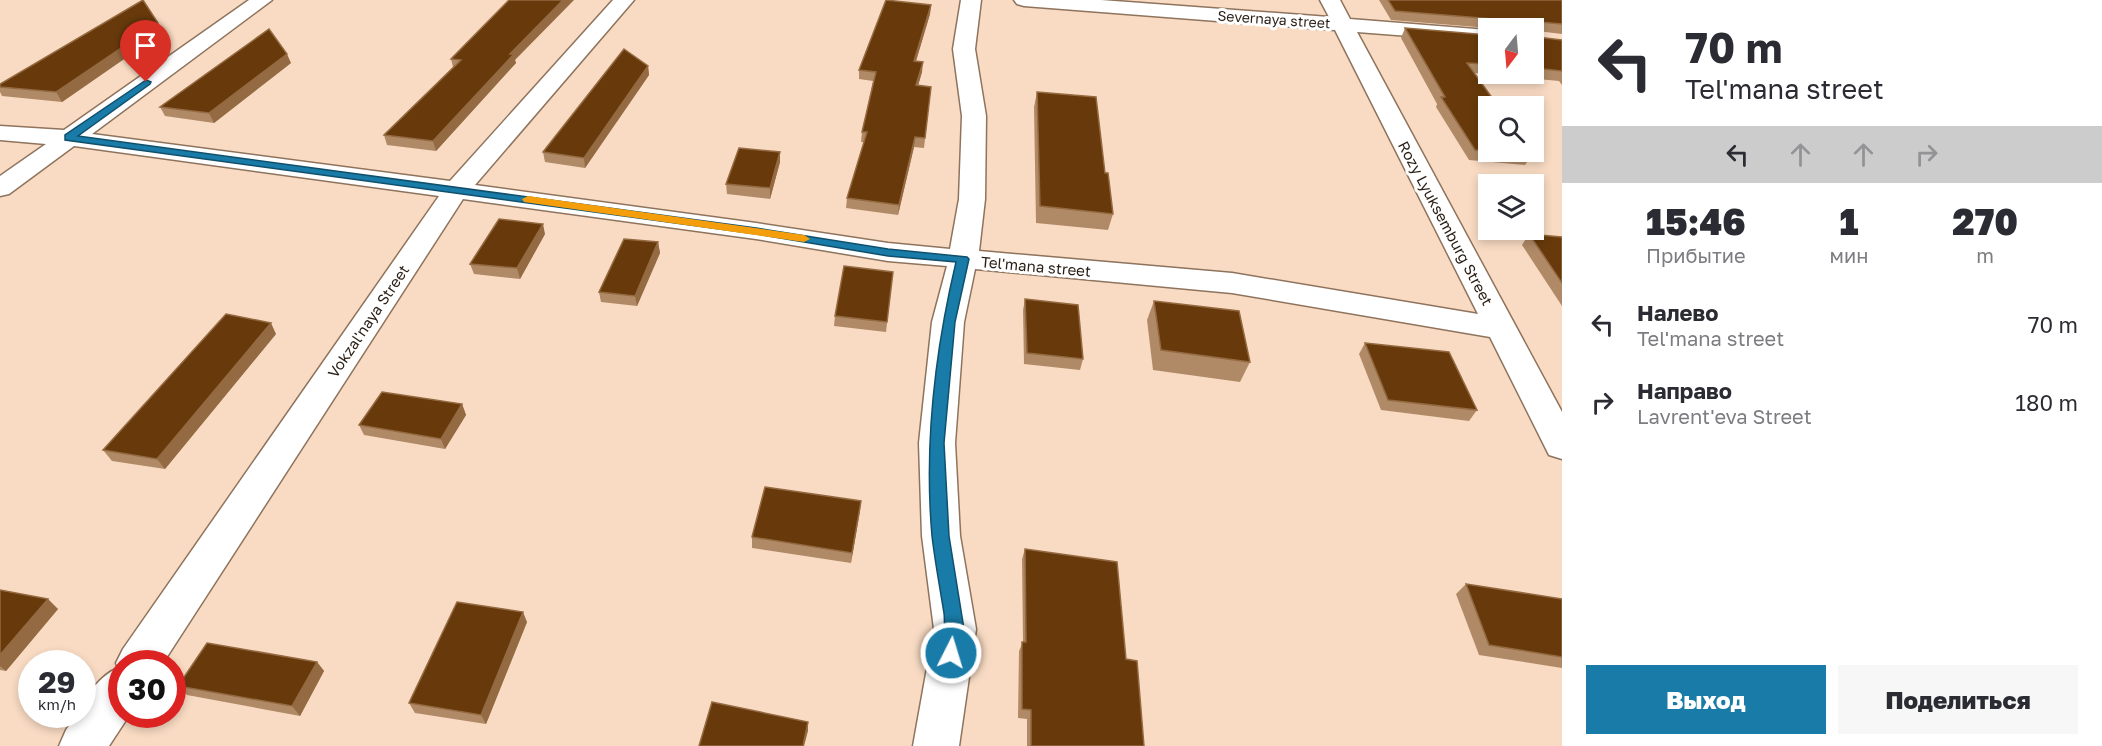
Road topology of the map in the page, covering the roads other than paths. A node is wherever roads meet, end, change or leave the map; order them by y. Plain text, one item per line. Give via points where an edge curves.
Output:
1 (262, 0) edge
2 (624, 0) edge
3 (971, 0) edge
4 (1024, 0) edge
5 (1330, 0) edge
6 (1342, 25) junction
7 (1478, 35) edge
8 (0, 133) edge
9 (69, 138) junction
10 (0, 188) edge
11 (456, 190) junction
12 (963, 259) junction
13 (1501, 328) junction
14 (1562, 445) edge
15 (147, 650) edge
16 (108, 708) edge
17 (82, 746) edge
18 (936, 746) edge

1 - 9 street
2 - 11 street, Vokzal'naya Street
3 - 12 street via 964,50 974,116 972,199
4 - 6 street, Severnaya street
5 - 6 street, Rozy Lyuksemburg Street
6 - 7 street, Severnaya street
6 - 13 street, Rozy Lyuksemburg Street
8 - 9 street, Tel'mana street
9 - 10 street
9 - 11 street, Tel'mana street
11 - 12 street, Tel'mana street via 888,252
11 - 15 street, Vokzal'naya Street
12 - 13 street, Tel'mana street via 1232,283
12 - 18 street via 948,322 937,443 940,536 955,629
13 - 14 street, Rozy Lyuksemburg Street
16 - 17 street

